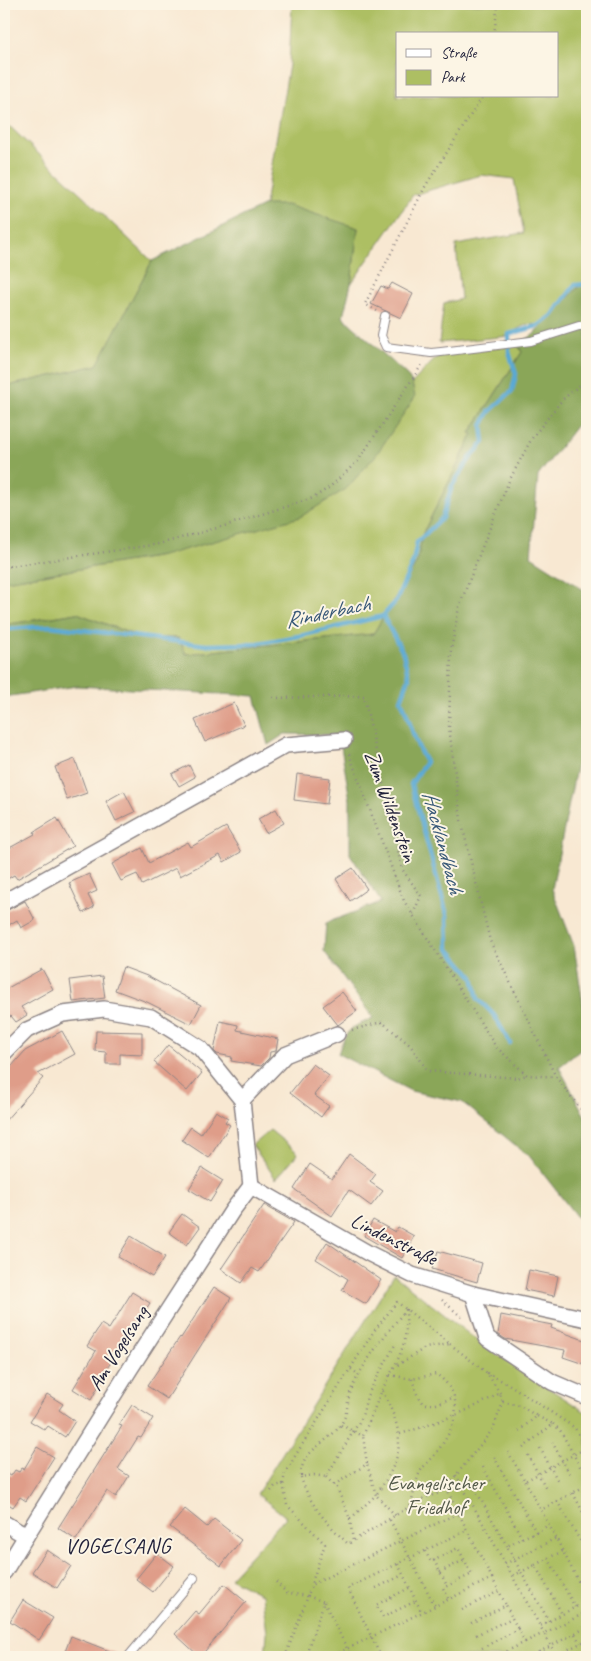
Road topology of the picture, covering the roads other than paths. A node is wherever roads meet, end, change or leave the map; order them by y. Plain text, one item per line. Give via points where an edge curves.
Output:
1 (385, 316) road end
2 (587, 326) edge
3 (344, 740) road end
4 (4, 902) edge
5 (337, 1034) road end
6 (4, 1053) edge
7 (242, 1100) junction
8 (251, 1186) junction
9 (473, 1294) junction
10 (587, 1319) edge
11 (587, 1397) edge
12 (4, 1523) edge
13 (26, 1536) junction
14 (4, 1572) edge
15 (194, 1578) dead end
16 (128, 1657) edge

1 - 2 lane via 381,336 386,347 431,353 544,338
3 - 4 street, Zum Wildenstein via 286,745
5 - 7 street via 285,1055
6 - 7 street via 27,1030 63,1014 104,1009 151,1017 200,1048
7 - 8 street
8 - 9 street, Lindenstraße via 412,1275
8 - 13 street, Am Vogelsang via 135,1360
9 - 10 street, Lindenstraße
9 - 11 street via 487,1338 552,1382
12 - 13 street
13 - 14 street, Am Vogelsang
15 - 16 lane

